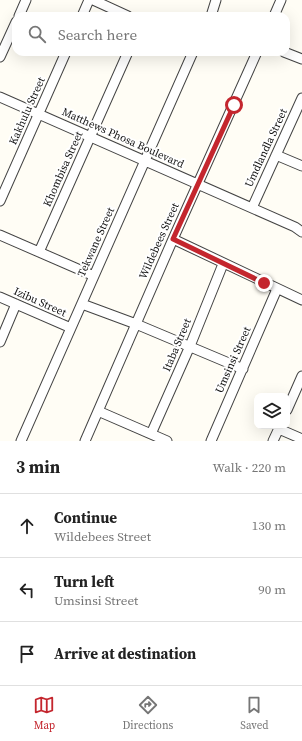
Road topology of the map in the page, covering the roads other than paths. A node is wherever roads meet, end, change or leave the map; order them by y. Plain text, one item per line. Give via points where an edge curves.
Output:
1 (26, 0) edge
2 (89, 0) edge
3 (93, 0) edge
4 (281, 0) edge
5 (215, 1) edge
6 (21, 12) edge
7 (84, 12) edge
8 (119, 12) edge
9 (212, 12) edge
10 (276, 12) edge
11 (12, 31) edge
12 (290, 54) edge
13 (64, 56) edge
14 (126, 56) edge
15 (191, 56) edge
16 (255, 56) edge
17 (0, 57) edge
18 (302, 59) edge
19 (0, 97) edge
20 (301, 103) edge
21 (39, 114) junction
22 (91, 136) junction
23 (276, 155) junction
24 (145, 161) junction
25 (302, 166) edge
26 (199, 184) junction
27 (0, 201) edge
28 (252, 208) junction
29 (302, 232) edge
30 (0, 236) edge
31 (173, 239) junction
32 (39, 252) junction
33 (223, 264) junction
34 (94, 276) junction
35 (277, 290) junction
36 (0, 297) edge
37 (302, 300) edge
38 (16, 304) junction
39 (82, 304) junction
40 (136, 324) junction
41 (71, 328) junction
42 (0, 342) edge
43 (190, 346) junction
44 (243, 369) junction
45 (302, 376) edge
46 (290, 403) edge
47 (98, 411) junction
48 (278, 429) edge
49 (283, 429) edge
50 (151, 434) junction
51 (302, 438) edge
52 (22, 441) edge
53 (85, 441) edge
54 (167, 441) edge
55 (211, 441) edge
56 (273, 441) edge

1 - 6 street
2 - 7 street
3 - 8 street
4 - 10 street
5 - 9 street
11 - 17 street
12 - 18 street
13 - 21 street, Kakhulu Street
14 - 22 street, Khombisa Street
15 - 24 street, Tekwane Street
16 - 26 street, Wildebees Street
19 - 21 street, Matthews Phosa Boulevard
20 - 23 street, Umdlandla Street
21 - 22 street, Matthews Phosa Boulevard
21 - 27 street, Kakhulu Street
22 - 24 street, Matthews Phosa Boulevard
22 - 32 street, Khombisa Street
23 - 25 street
23 - 28 street, Umdlandla Street
24 - 26 street, Matthews Phosa Boulevard
24 - 34 street, Tekwane Street
26 - 28 street, Matthews Phosa Boulevard
26 - 31 street, Wildebees Street
28 - 29 street, Matthews Phosa Boulevard
30 - 32 street
31 - 33 street
31 - 40 street, Wildebees Street
32 - 34 street
33 - 35 street
33 - 43 street, Itaba Street
34 - 39 street, Tekwane Street
35 - 37 street
35 - 44 street, Umsinsi Street
36 - 38 street, Izibu Street
38 - 41 street, Izibu Street
38 - 42 street
39 - 40 street
39 - 41 street, Tekwane Street
40 - 43 street
40 - 47 street, Wildebees Street
41 - 52 street, Tekwane Street
43 - 44 street
43 - 50 street, Itaba Street
44 - 55 street, Umsinsi Street
45 - 46 street
47 - 50 street
47 - 53 street, Wildebees Street
48 - 56 street
49 - 51 street
50 - 54 street

